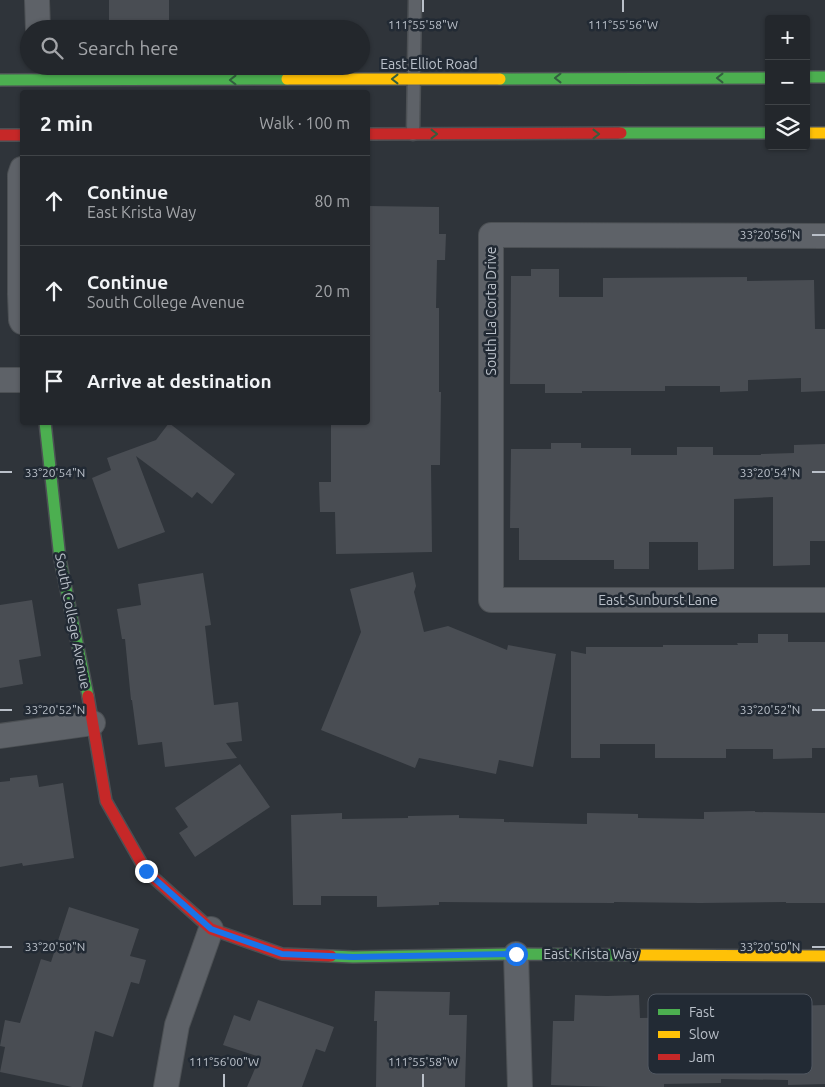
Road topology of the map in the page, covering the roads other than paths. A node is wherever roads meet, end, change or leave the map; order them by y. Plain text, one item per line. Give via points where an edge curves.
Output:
1 (37, 0) edge
2 (415, 0) edge
3 (38, 20) edge
4 (765, 78) edge
5 (810, 78) edge
6 (825, 78) edge
7 (335, 79) junction
8 (414, 79) junction
9 (0, 80) edge
10 (38, 80) edge
11 (335, 90) edge
12 (765, 133) edge
13 (810, 133) edge
14 (825, 133) edge
15 (370, 134) edge
16 (413, 134) junction
17 (0, 135) edge
18 (20, 135) edge
19 (825, 236) edge
20 (0, 380) edge
21 (20, 380) edge
22 (45, 425) edge
23 (491, 600) joint
24 (825, 600) edge
25 (93, 723) junction
26 (0, 736) edge
27 (211, 929) junction
28 (516, 954) junction
29 (825, 956) edge
30 (166, 1087) edge
31 (520, 1087) edge

1 - 3 street
2 - 8 lane
4 -> 8 main road, East Elliot Road
5 - 6 main road
8 -> 7 main road, East Elliot Road
7 -> 10 main road, East Elliot Road
7 - 11 main road
8 - 16 lane
9 - 10 main road, East Elliot Road
16 -> 12 main road
13 - 14 main road
15 - 16 main road
17 - 18 main road
19 - 23 street, South La Corta Drive via 491,235
20 - 21 street
22 - 25 main road, South College Avenue via 60,559
23 - 24 street, East Sunburst Lane
25 - 26 street
25 - 27 main road, South College Avenue via 106,801 146,871
27 - 28 main road, East Krista Way via 282,954 353,957
27 - 30 street via 177,1024
28 - 29 main road, East Krista Way
28 - 31 street

